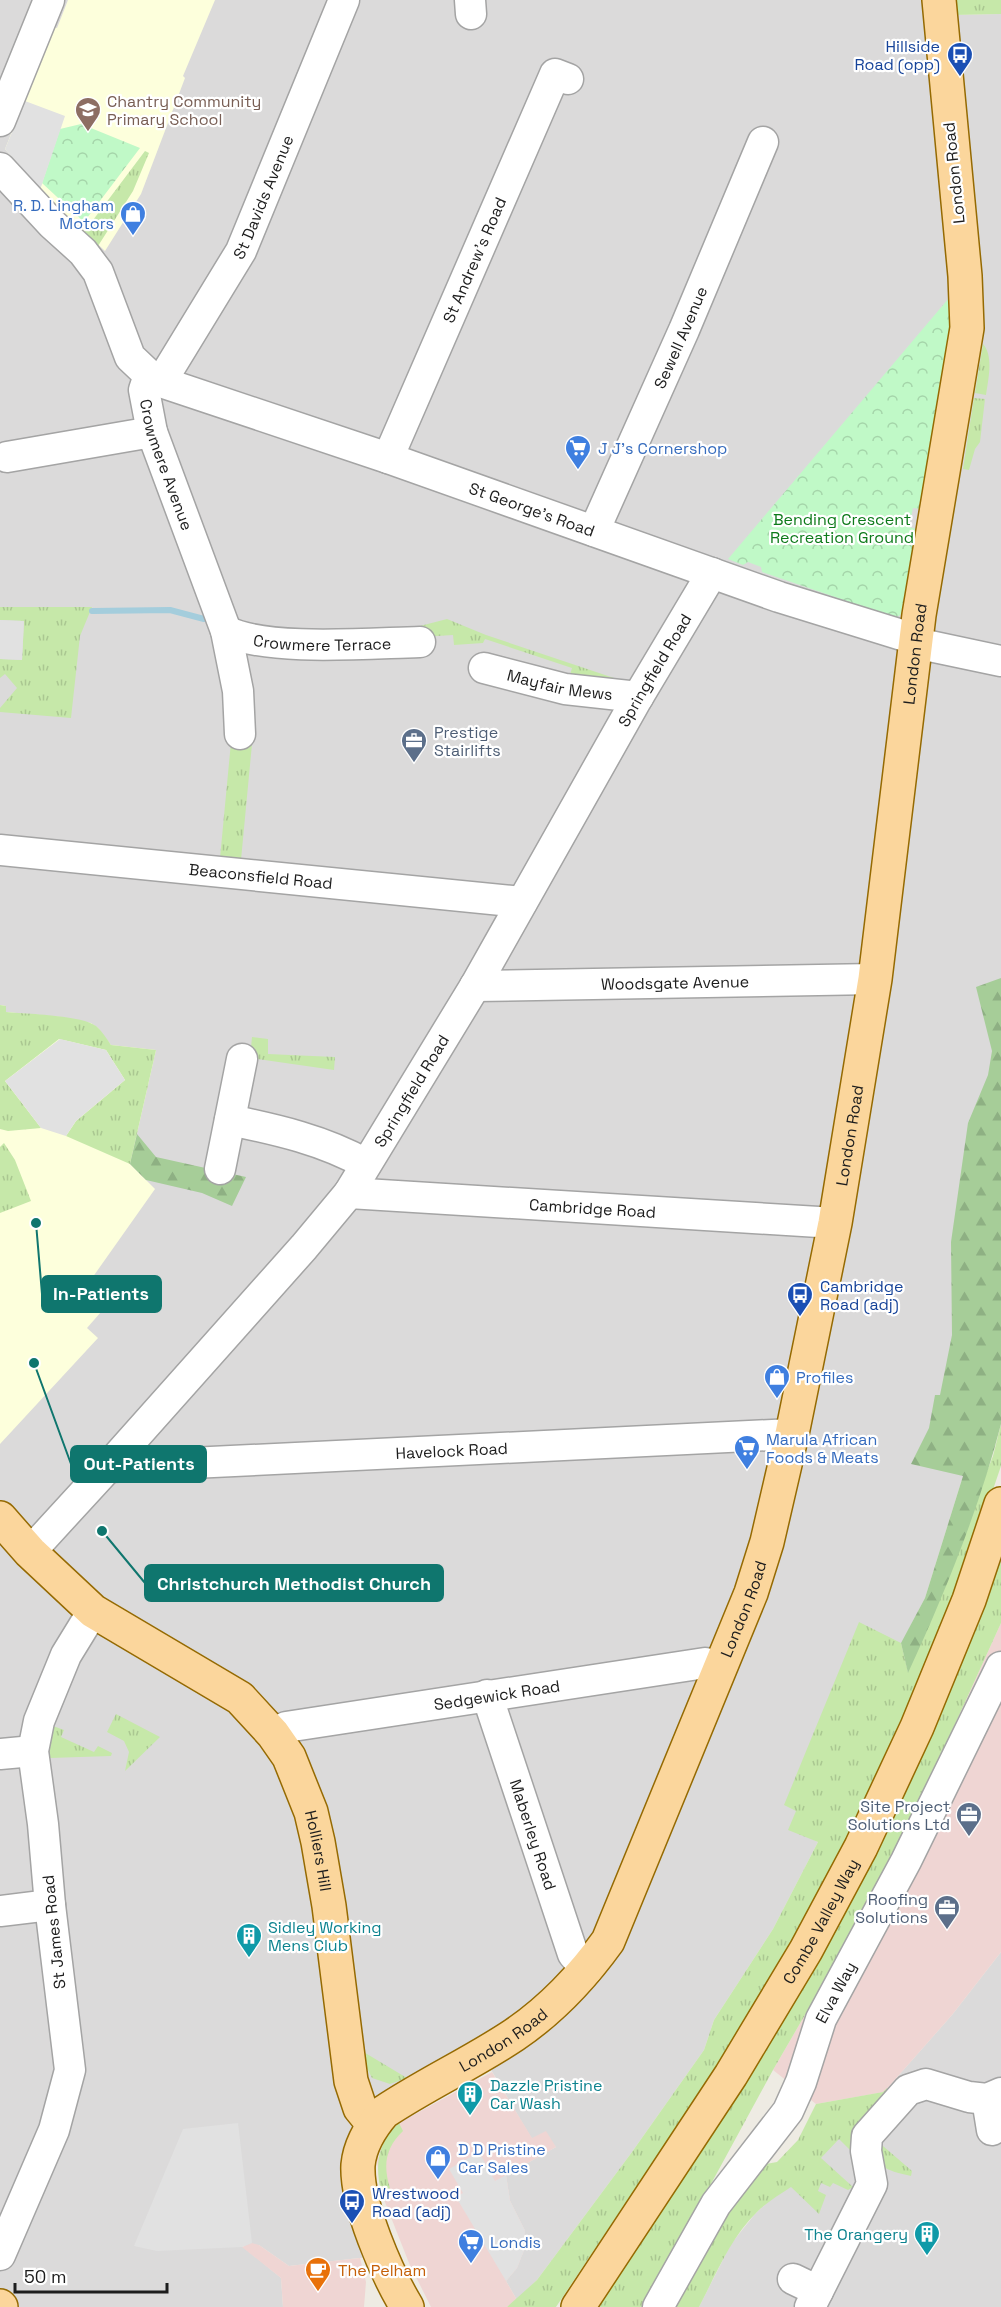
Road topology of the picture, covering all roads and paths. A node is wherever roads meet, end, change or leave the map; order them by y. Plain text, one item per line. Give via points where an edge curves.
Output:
1 (49, 0) edge
2 (939, 0) edge
3 (349, 2) edge
4 (568, 79) dead end
5 (0, 121) edge
6 (763, 142) dead end
7 (0, 168) edge
8 (155, 379) junction
9 (152, 432) junction
10 (7, 457) dead end
11 (388, 458) junction
12 (594, 531) junction
13 (712, 573) junction
14 (226, 631) junction
15 (916, 641) junction
16 (420, 642) dead end
17 (1001, 661) edge
18 (484, 668) dead end
19 (638, 697) junction
20 (240, 734) dead end
21 (0, 850) edge
22 (522, 902) junction
23 (875, 980) junction
24 (475, 986) junction
25 (242, 1059) dead end
26 (230, 1120) junction
27 (366, 1164) junction
28 (220, 1169) dead end
29 (349, 1193) junction
30 (835, 1223) junction
31 (792, 1434) junction
32 (108, 1467) junction
33 (1001, 1504) edge
34 (0, 1518) edge
35 (30, 1552) junction
36 (93, 1611) junction
37 (722, 1666) junction
38 (1001, 1667) edge
39 (487, 1695) junction
40 (273, 1734) junction
41 (33, 1751) junction
42 (0, 1755) edge
43 (50, 1905) junction
44 (0, 1911) edge
45 (587, 1970) junction
46 (994, 2096) edge
47 (373, 2124) junction
48 (992, 2130) dead end
49 (0, 2254) edge
50 (807, 2293) edge
51 (397, 2302) edge
52 (578, 2307) edge
53 (658, 2307) edge

1 - 5 street
2 - 15 main road, London Road via 967,328
3 - 8 street, St Davids Avenue via 241,251
4 - 11 street, St Andrew's Road via 555,74
6 - 12 street, Sewell Avenue
7 - 8 street, Crowmere Avenue via 98,272 130,357
8 - 9 street, Crowmere Avenue via 144,390
8 - 11 street, St George's Road
9 - 10 street
9 - 14 street, Crowmere Avenue
11 - 12 street, St George's Road
12 - 13 street, St George's Road
13 - 15 street, St George's Road
13 - 19 street, Springfield Road
14 - 16 street, Crowmere Terrace via 241,638 285,643
14 - 20 street, Crowmere Avenue via 238,691
15 - 17 street, St George's Road
15 - 23 main road, London Road
18 - 19 street, Mayfair Mews via 565,690
19 - 22 street, Springfield Road
21 - 22 street, Beaconsfield Road
22 - 24 street, Springfield Road
23 - 24 street, Woodsgate Avenue
23 - 30 main road, London Road
24 - 27 street, Springfield Road
25 - 26 street
26 - 27 street via 289,1132 326,1144
26 - 28 street
27 - 29 street, Springfield Road
29 - 30 street, Cambridge Road
29 - 32 street, Springfield Road
30 - 31 main road, London Road
31 - 32 street, Havelock Road
31 - 37 main road, London Road via 767,1542
32 - 35 street, Springfield Road
33 - 52 main road, Combe Valley Way via 969,1600 917,1727 861,1847 806,1950 731,2075
34 - 35 main road, Holliers Hill
35 - 36 main road, Holliers Hill
36 - 40 main road, Holliers Hill via 240,1698
36 - 41 street, St James Road via 61,1666 39,1721
37 - 39 street, Sedgewick Road via 705,1663
37 - 45 main road, London Road via 608,1941
38 - 53 street, Elva Way via 906,1861 821,2019 788,2111 716,2204
39 - 40 street, Sedgewick Road via 286,1727
39 - 45 street, Maberley Road via 573,1954
40 - 47 main road, Holliers Hill via 289,1758 316,1832 351,2081 360,2108
41 - 42 street
41 - 43 street, St James Road
43 - 44 street
43 - 49 street, St James Road via 70,2070 54,2130
45 - 47 main road, London Road via 516,2034 384,2112
46 - 48 street
46 - 50 street via 969,2097 926,2084 908,2090 867,2136 872,2184 845,2208
47 - 51 main road via 358,2166 362,2192

